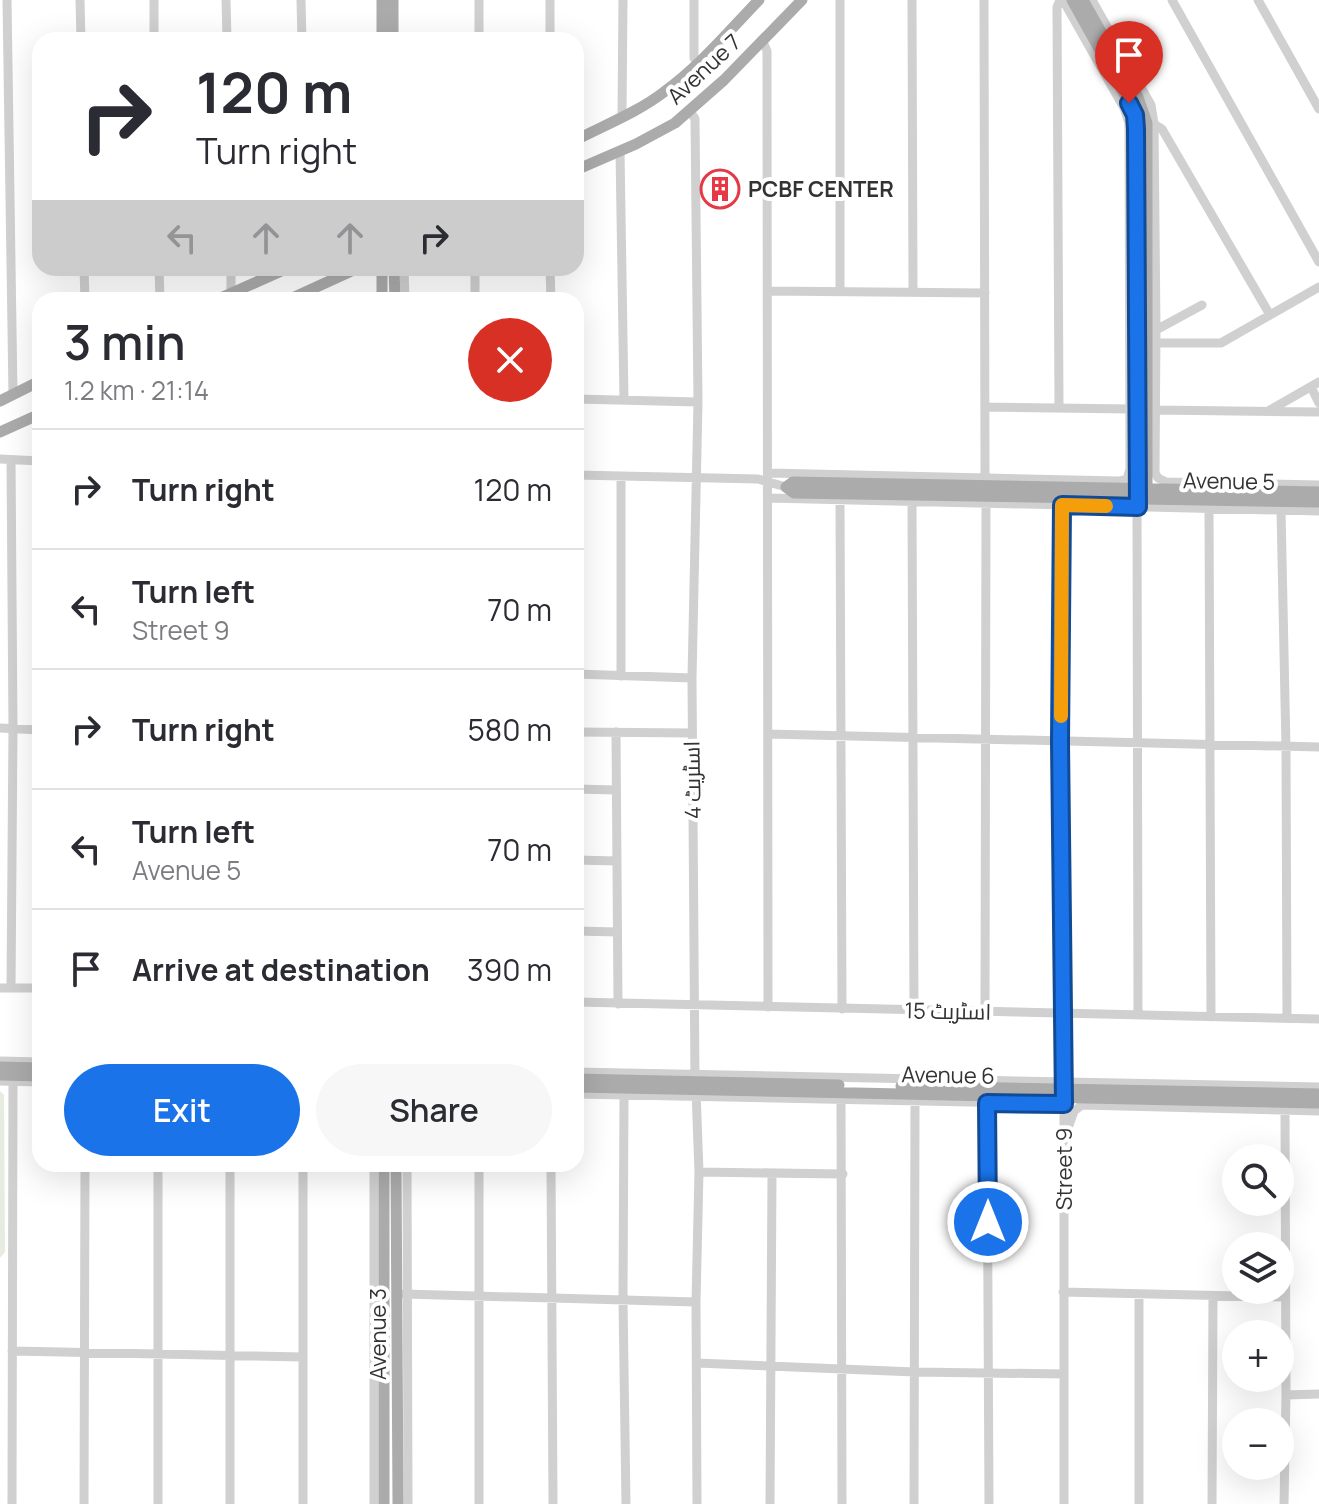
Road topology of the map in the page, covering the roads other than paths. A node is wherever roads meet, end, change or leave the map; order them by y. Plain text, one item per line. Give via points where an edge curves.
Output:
1 (7, 0) edge
2 (80, 0) edge
3 (154, 0) edge
4 (226, 0) edge
5 (301, 0) edge
6 (382, 0) edge
7 (393, 0) edge
8 (479, 0) edge
9 (550, 0) edge
10 (623, 0) edge
11 (694, 0) edge
12 (759, 0) edge
13 (802, 0) edge
14 (840, 0) edge
15 (912, 0) edge
16 (984, 0) edge
17 (1062, 0) edge
18 (1072, 0) edge
19 (1083, 0) edge
20 (1092, 0) edge
21 (1172, 0) edge
22 (1258, 0) edge
23 (81, 32) edge
24 (154, 32) edge
25 (227, 32) edge
26 (302, 32) edge
27 (382, 32) edge
28 (393, 32) edge
29 (479, 32) edge
30 (550, 32) edge
31 (763, 42) junction
32 (698, 63) junction
33 (1319, 109) edge
34 (690, 111) junction
35 (622, 116) junction
36 (1154, 124) junction
37 (584, 136) edge
38 (620, 151) junction
39 (584, 167) edge
40 (1319, 262) edge
41 (270, 276) edge
42 (341, 276) edge
43 (397, 276) edge
44 (402, 276) edge
45 (400, 286) junction
46 (1319, 287) edge
47 (768, 291) junction
48 (840, 291) junction
49 (913, 291) junction
50 (233, 292) edge
51 (308, 292) edge
52 (398, 292) edge
53 (402, 292) edge
54 (985, 293) junction
55 (1202, 305) dead end
56 (1270, 315) junction
57 (1156, 330) junction
58 (1156, 343) junction
59 (32, 385) edge
60 (1315, 385) edge
61 (13, 395) junction
62 (584, 399) edge
63 (624, 400) junction
64 (0, 401) edge
65 (698, 402) junction
66 (1319, 403) edge
67 (985, 407) junction
68 (1059, 408) junction
69 (1130, 409) junction
70 (1156, 410) junction
71 (1267, 412) junction
72 (1319, 412) edge
73 (32, 418) edge
74 (0, 432) edge
75 (5, 460) edge
76 (32, 461) edge
77 (1133, 469) junction
78 (584, 475) edge
79 (621, 476) junction
80 (696, 477) junction
81 (985, 477) junction
82 (769, 478) junction
83 (970, 481) junction
84 (1119, 485) junction
85 (1319, 485) edge
86 (786, 487) junction
87 (1319, 492) edge
88 (1141, 497) junction
89 (769, 498) junction
90 (840, 500) junction
91 (912, 502) junction
92 (1062, 502) junction
93 (1319, 502) edge
94 (986, 504) junction
95 (1209, 508) junction
96 (1281, 510) junction
97 (1319, 511) edge
98 (584, 674) edge
99 (621, 676) junction
100 (692, 678) junction
101 (0, 728) edge
102 (13, 728) junction
103 (32, 729) edge
104 (584, 732) edge
105 (616, 732) junction
106 (692, 733) junction
107 (768, 734) junction
108 (841, 736) junction
109 (913, 738) junction
110 (984, 740) junction
111 (1060, 742) junction
112 (1137, 744) junction
113 (1209, 746) junction
114 (1319, 747) edge
115 (1286, 748) junction
116 (584, 789) edge
117 (616, 790) junction
118 (584, 860) edge
119 (617, 861) junction
120 (584, 931) edge
121 (617, 932) junction
122 (6, 988) edge
123 (32, 988) edge
124 (584, 1002) edge
125 (618, 1004) junction
126 (696, 1006) junction
127 (768, 1007) junction
128 (842, 1009) junction
129 (914, 1011) junction
130 (985, 1012) junction
131 (1063, 1012) junction
132 (1138, 1015) junction
133 (1211, 1017) junction
134 (1287, 1018) junction
135 (1319, 1019) edge
136 (0, 1061) edge
137 (32, 1062) edge
138 (0, 1067) edge
139 (32, 1068) edge
140 (584, 1073) edge
141 (0, 1075) edge
142 (32, 1076) edge
143 (584, 1079) edge
144 (0, 1081) edge
145 (13, 1082) junction
146 (32, 1082) edge
147 (696, 1086) junction
148 (584, 1087) edge
149 (1319, 1087) edge
150 (1064, 1093) junction
151 (584, 1094) edge
152 (1319, 1094) edge
153 (624, 1096) junction
154 (841, 1100) junction
155 (915, 1102) junction
156 (987, 1103) junction
157 (1319, 1103) edge
158 (1285, 1111) junction
159 (1319, 1111) edge
160 (1064, 1142) junction
161 (85, 1172) edge
162 (158, 1172) edge
163 (230, 1172) edge
164 (303, 1172) edge
165 (374, 1172) edge
166 (384, 1172) edge
167 (396, 1172) edge
168 (407, 1172) edge
169 (479, 1172) edge
170 (551, 1172) edge
171 (699, 1172) junction
172 (772, 1174) junction
173 (843, 1174) junction
174 (1285, 1232) edge
175 (0, 1271) edge
176 (11, 1271) junction
177 (1063, 1292) junction
178 (402, 1294) junction
179 (1139, 1294) junction
180 (1213, 1296) junction
181 (1222, 1296) edge
182 (479, 1297) junction
183 (551, 1299) junction
184 (623, 1300) junction
185 (696, 1302) junction
186 (1285, 1304) edge
187 (12, 1351) junction
188 (84, 1353) junction
189 (159, 1354) junction
190 (231, 1355) junction
191 (303, 1357) junction
192 (697, 1363) junction
193 (770, 1365) junction
194 (843, 1368) junction
195 (915, 1372) junction
196 (988, 1372) junction
197 (1064, 1374) junction
198 (1319, 1394) edge
199 (1286, 1395) junction
200 (12, 1504) edge
201 (84, 1504) edge
202 (158, 1504) edge
203 (230, 1504) edge
204 (303, 1504) edge
205 (374, 1504) edge
206 (384, 1504) edge
207 (398, 1504) edge
208 (408, 1504) edge
209 (479, 1504) edge
210 (553, 1504) edge
211 (626, 1504) edge
212 (697, 1504) edge
213 (770, 1504) edge
214 (842, 1504) edge
215 (914, 1504) edge
216 (989, 1504) edge
217 (1064, 1504) edge
218 (1139, 1504) edge
219 (1212, 1504) edge
220 (1284, 1504) edge

1 - 61 street
2 - 23 street
3 - 24 street
4 - 25 street
5 - 26 street
6 - 27 main road
7 - 28 main road
8 - 29 street
9 - 30 street
10 - 35 street
11 - 32 street
12 - 32 main road, Avenue 7
13 - 31 main road, Avenue 7
14 - 48 street
15 - 49 street
16 - 54 street
17 - 68 street via 1057,7
17 - 69 street via 1129,123
18 - 77 main road via 1136,120
19 - 88 main road via 1147,123
20 - 36 street via 1151,105
21 - 40 street
22 - 33 street
31 - 34 main road, Avenue 7
31 - 47 street
32 - 35 main road, Avenue 7 via 650,102
34 - 38 main road, Avenue 7
34 - 65 street, اسٹریٹ 4 via 695,119
35 - 37 main road, Avenue 7
36 - 56 street via 1162,129
36 - 57 street
38 - 39 main road, Avenue 7
38 - 63 street
41 - 50 main road
42 - 51 main road
43 - 45 main road
44 - 45 street
45 - 52 main road
45 - 53 street
46 - 56 street
47 - 48 street
47 - 82 street
48 - 49 street
49 - 54 street
54 - 67 street
55 - 57 street
56 - 58 street via 1221,343
57 - 58 street
58 - 70 street
59 - 61 main road
60 - 66 street
60 - 71 street
61 - 64 main road
62 - 63 street
63 - 65 street
65 - 80 street, اسٹریٹ 4
67 - 68 street
67 - 81 street
68 - 69 street
69 - 77 street
70 - 71 street
70 - 85 street via 1155,473 1161,480
71 - 72 street
73 - 74 main road
75 - 76 street
75 - 102 street
77 - 84 street
77 - 88 main road
78 - 79 street
79 - 80 street
79 - 99 street
80 - 82 street
80 - 100 street, اسٹریٹ 4
81 - 83 street
81 - 84 street
82 - 83 street
82 - 86 street
82 - 89 street
83 - 84 main road
83 - 86 main road via 793,482
84 - 88 main road
86 - 92 main road via 794,493
87 - 88 main road, Avenue 5
88 - 92 main road
88 - 93 main road, Avenue 5
88 - 95 street
88 - 112 street
89 - 90 street
89 - 107 street
90 - 91 street
90 - 108 street
91 - 94 street
91 - 109 street
92 - 94 street
92 - 111 street, Street 9
94 - 110 street
95 - 96 street
95 - 113 street
96 - 97 street
96 - 115 street
98 - 99 street
99 - 100 street
100 - 106 street, اسٹریٹ 4
101 - 102 street
102 - 103 street
102 - 122 street
104 - 105 street
105 - 106 street
105 - 117 street
106 - 126 street, اسٹریٹ 4
107 - 108 street
107 - 127 street
108 - 109 street
108 - 128 street
109 - 110 street
109 - 129 street
110 - 111 street
110 - 130 street
111 - 112 street
111 - 131 street, Street 9
112 - 113 street
112 - 132 street
113 - 115 street
113 - 133 street
114 - 115 street
115 - 134 street
116 - 117 street
117 - 119 street
118 - 119 street
119 - 121 street
120 - 121 street
121 - 125 street
122 - 123 street
124 - 125 street, اسٹریٹ 15
125 - 126 street, اسٹریٹ 15
126 - 127 street, اسٹریٹ 15
126 - 147 street, اسٹریٹ 4
127 - 128 street, اسٹریٹ 15
128 - 129 street, اسٹریٹ 15
129 - 130 street, اسٹریٹ 15
130 - 131 street, اسٹریٹ 15
131 - 132 street, اسٹریٹ 15
131 - 150 street, Street 9
132 - 133 street, اسٹریٹ 15
133 - 134 street, اسٹریٹ 15
134 - 135 street, اسٹریٹ 15
136 - 137 street
138 - 139 main road
140 - 147 street
141 - 142 main road
143 - 147 main road, Avenue 6
144 - 145 street
145 - 146 street
145 - 176 street
147 - 148 main road, Avenue 6
147 - 150 main road, Avenue 6
147 - 153 street
147 - 154 street
147 - 171 street, اسٹریٹ 4
149 - 150 street via 1163,1083
150 - 152 main road, Avenue 6
150 - 156 street
150 - 157 main road, Avenue 6
150 - 160 street, Street 9
151 - 153 street
153 - 184 street
154 - 155 street
154 - 173 street
155 - 156 street
155 - 195 street
156 - 196 street
158 - 159 street
158 - 160 street via 1082,1105 1074,1111
158 - 174 street
160 - 177 street, Street 9
161 - 188 street
162 - 189 street
163 - 190 street
164 - 191 street
165 - 205 street
166 - 206 main road, Avenue 3
167 - 178 main road, Avenue 3
168 - 178 street
169 - 182 street
170 - 183 street
171 - 172 street
171 - 185 street, اسٹریٹ 4
172 - 173 street
172 - 193 street
173 - 194 street
175 - 176 street
176 - 187 street
177 - 179 street
177 - 197 street, Street 9
178 - 182 street
178 - 207 main road, Avenue 3
178 - 208 street
179 - 180 street
179 - 218 street
180 - 181 street
180 - 219 street
182 - 183 street
182 - 209 street
183 - 184 street
183 - 210 street
184 - 185 street
184 - 211 street
185 - 192 street, اسٹریٹ 4
186 - 199 street
187 - 188 street
187 - 200 street
188 - 189 street
188 - 201 street
189 - 190 street
189 - 202 street
190 - 191 street
190 - 203 street
191 - 204 street
192 - 193 street
192 - 212 street, اسٹریٹ 4
193 - 194 street
193 - 213 street
194 - 195 street
194 - 214 street
195 - 196 street
195 - 215 street
196 - 197 street
196 - 216 street
197 - 217 street, Street 9
198 - 199 street
199 - 220 street

